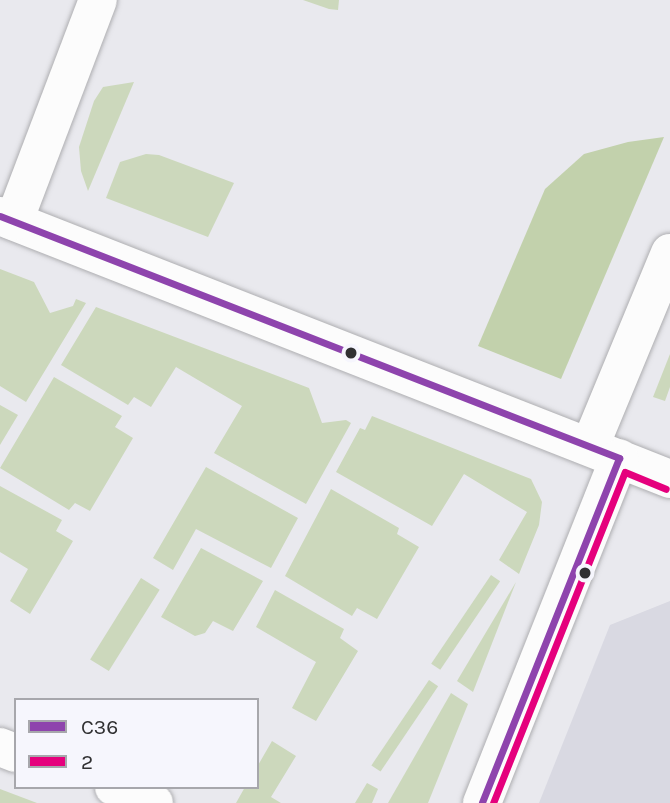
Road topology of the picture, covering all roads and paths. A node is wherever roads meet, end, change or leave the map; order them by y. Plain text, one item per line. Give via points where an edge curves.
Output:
1 (97, 0) edge
2 (7, 219) edge
3 (670, 253) edge
4 (604, 452) junction
5 (670, 480) edge
6 (119, 789) edge
7 (154, 803) edge
8 (482, 803) edge

1 - 2 street
2 - 4 street
3 - 4 street
4 - 5 street
4 - 8 street
6 - 7 street

